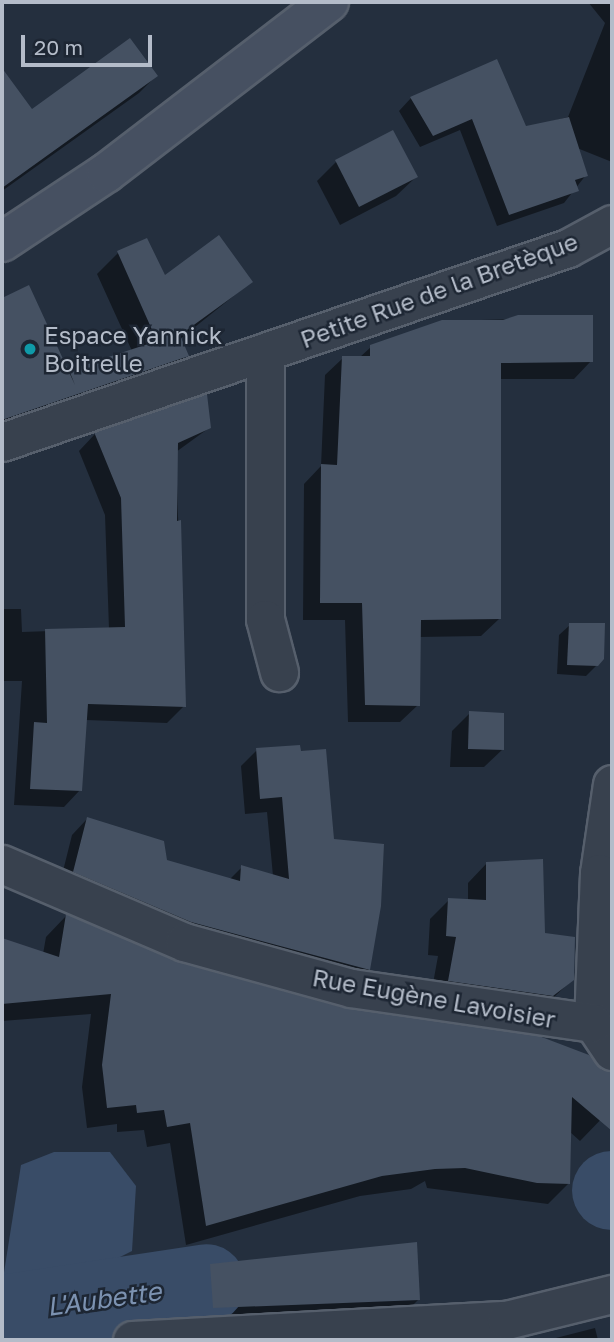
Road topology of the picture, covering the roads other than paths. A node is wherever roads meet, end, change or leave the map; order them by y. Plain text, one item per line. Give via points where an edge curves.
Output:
1 (329, 2) edge
2 (612, 224) edge
3 (2, 242) edge
4 (265, 352) junction
5 (2, 442) edge
6 (279, 672) dead end
7 (612, 784) edge
8 (2, 864) edge
9 (603, 1037) edge
10 (612, 1294) edge
11 (467, 1331) edge
12 (132, 1340) edge

1 - 3 main road via 106,173
2 - 4 street, Petite Rue de la Bretèque via 568,248
4 - 5 street, Petite Rue de la Bretèque
4 - 6 street via 265,619
7 - 9 street via 599,873
8 - 9 street, Rue Eugène Lavoisier via 184,942 351,988
10 - 11 street
11 - 12 street

